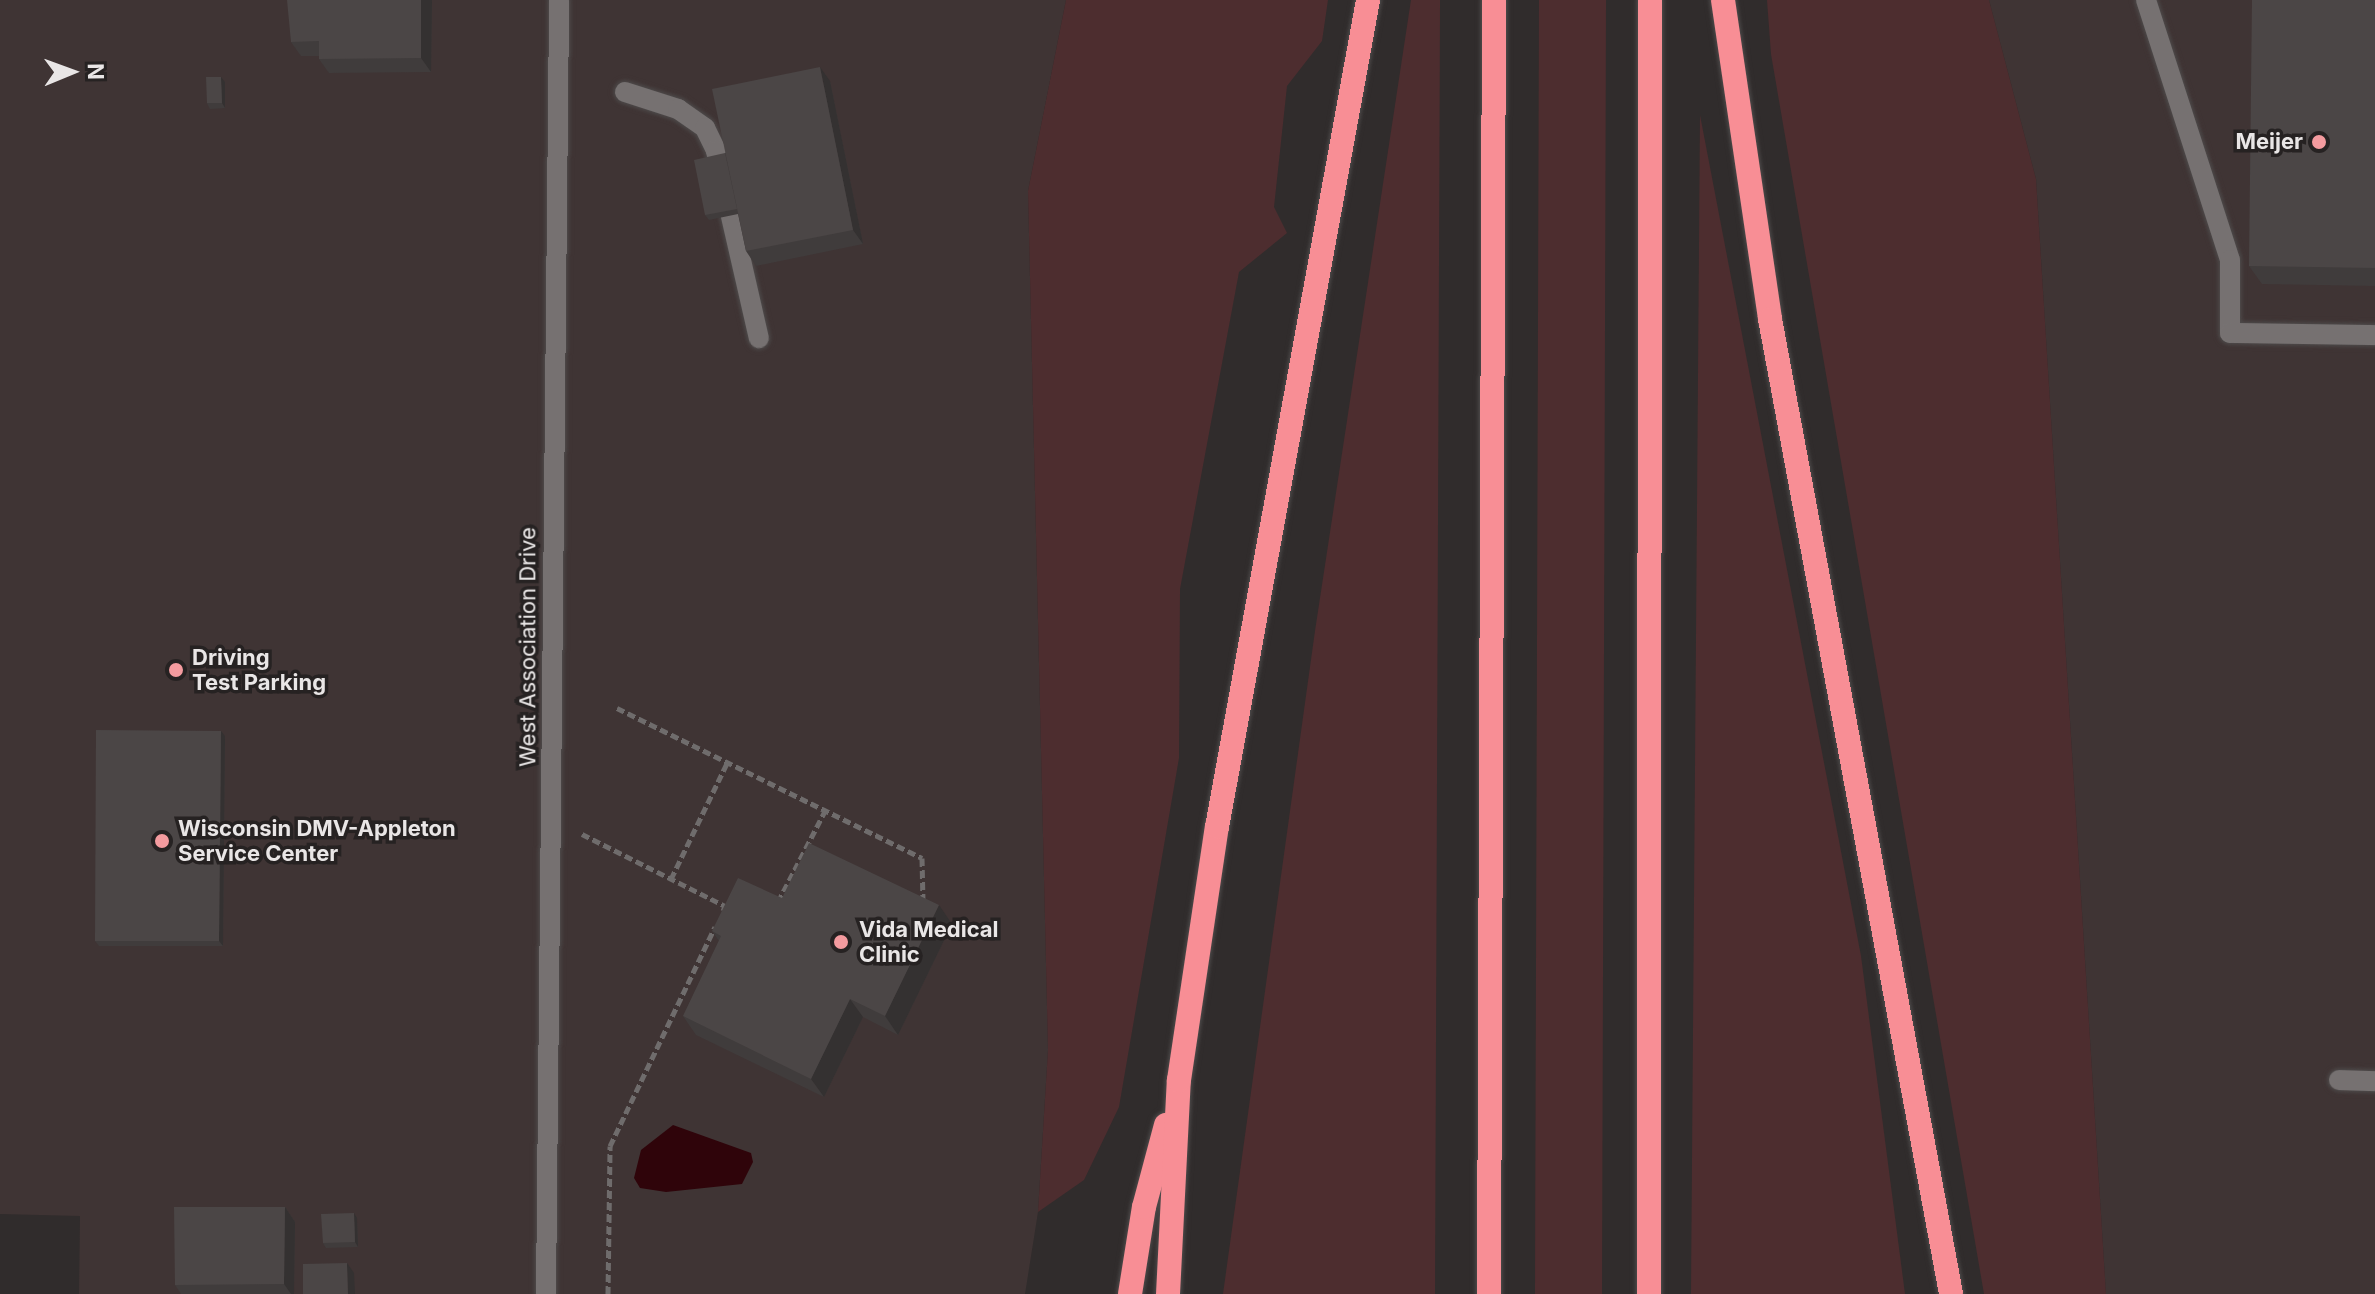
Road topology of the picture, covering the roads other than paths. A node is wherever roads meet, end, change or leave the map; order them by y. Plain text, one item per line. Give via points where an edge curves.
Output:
1 (559, 0) edge
2 (1368, 0) edge
3 (1494, 0) edge
4 (1650, 0) edge
5 (1723, 0) edge
6 (2146, 0) edge
7 (625, 92) dead end
8 (2375, 335) edge
9 (759, 338) dead end
10 (1179, 1080) junction
11 (2339, 1080) dead end
12 (2375, 1081) edge
13 (546, 1294) edge
14 (1130, 1294) edge
15 (1168, 1294) edge
16 (1489, 1294) edge
17 (1649, 1294) edge
18 (1951, 1294) edge

1 - 13 street, West Association Drive
2 - 10 highway via 1252,616
3 - 16 highway
4 - 17 highway
5 - 18 highway via 1770,319
6 - 8 street via 2230,260 2230,333
7 - 9 street via 678,109 705,128 716,151
10 - 14 highway via 1144,1207
10 - 15 highway
11 - 12 street

